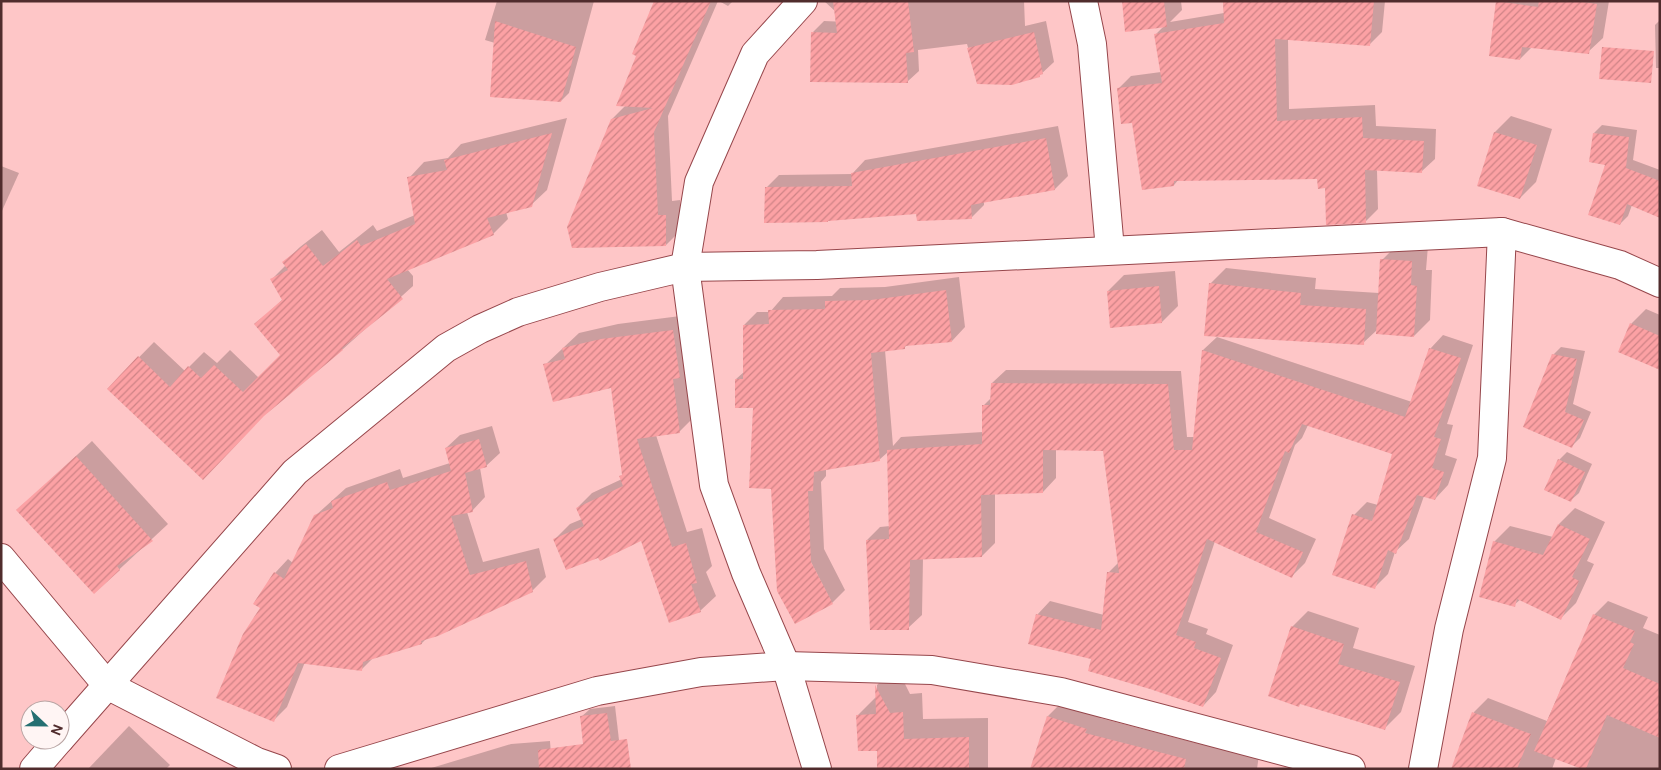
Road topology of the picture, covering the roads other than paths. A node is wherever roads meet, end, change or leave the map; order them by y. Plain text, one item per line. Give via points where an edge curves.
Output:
1 (803, 1) edge
2 (1083, 1) edge
3 (1502, 232) junction
4 (1110, 250) junction
5 (685, 267) junction
6 (1660, 283) edge
7 (1, 558) edge
8 (786, 666) junction
9 (107, 685) junction
10 (70, 728) edge
11 (51, 750) edge
12 (34, 769) edge
13 (277, 769) edge
14 (339, 769) edge
15 (817, 769) edge
16 (1351, 769) edge
17 (1424, 769) edge

1 - 5 street via 755,54 699,182
2 - 4 street via 1092,44
3 - 4 street
3 - 6 street via 1620,265
3 - 17 street via 1492,458 1449,629
4 - 5 street via 817,265
5 - 8 street via 714,485 746,573
5 - 9 street via 600,287 518,312 446,348 295,472
7 - 9 street
8 - 14 street via 701,672 597,691
8 - 15 street
8 - 16 street via 932,670 1061,692
9 - 10 street
9 - 13 street via 257,762
11 - 12 street

